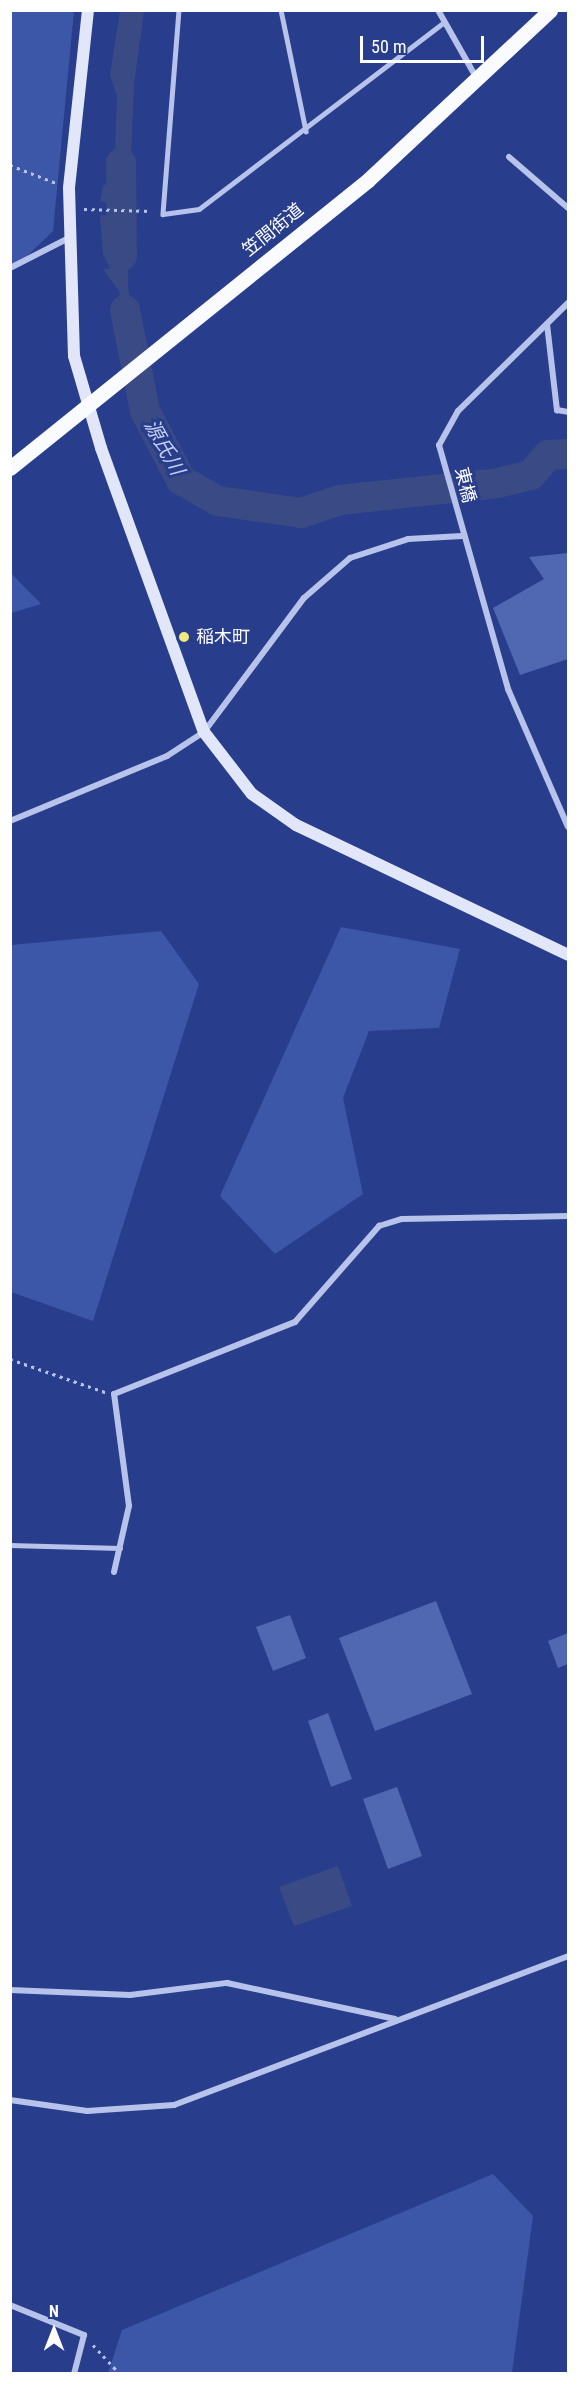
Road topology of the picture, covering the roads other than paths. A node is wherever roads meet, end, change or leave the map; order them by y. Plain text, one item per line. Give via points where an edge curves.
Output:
1 (88, 10) edge
2 (179, 10) edge
3 (281, 10) edge
4 (438, 10) edge
5 (550, 10) edge
6 (443, 23) junction
7 (478, 82) junction
8 (306, 130) junction
9 (509, 157) dead end
10 (568, 208) edge
11 (69, 238) junction
12 (10, 268) edge
13 (568, 303) edge
14 (546, 324) junction
15 (88, 405) junction
16 (568, 412) edge
17 (10, 468) edge
18 (462, 536) junction
19 (204, 732) junction
20 (10, 821) edge
21 (568, 827) edge
22 (568, 955) edge
23 (568, 1216) edge
24 (10, 1545) edge
25 (120, 1548) junction
26 (114, 1572) dead end
27 (568, 1956) edge
28 (10, 1990) edge
29 (395, 2019) junction
30 (10, 2100) edge
31 (10, 2305) edge
32 (74, 2373) edge

1 - 11 street via 69,188
2 - 8 lane via 163,214 199,209
3 - 8 lane
4 - 6 street
5 - 7 main road, 笠間街道
6 - 7 street
6 - 8 lane
7 - 15 main road, 笠間街道 via 368,180
9 - 10 street
11 - 12 street
11 - 15 street via 74,356
13 - 14 street
14 - 16 street via 557,410
14 - 18 street, 東橋 via 458,411 439,445
15 - 17 main road, 笠間街道
15 - 19 street
18 - 19 street via 408,539 350,558 322,577
18 - 21 street, 東橋 via 508,689
19 - 20 street via 167,756
19 - 22 street via 252,794 296,825
23 - 25 street via 402,1220 379,1226 294,1322 114,1394 129,1506
24 - 25 lane
25 - 26 street
27 - 29 street
28 - 29 street via 130,1995 227,1983
29 - 30 street via 263,2076 174,2105 87,2112
31 - 32 street via 84,2335

